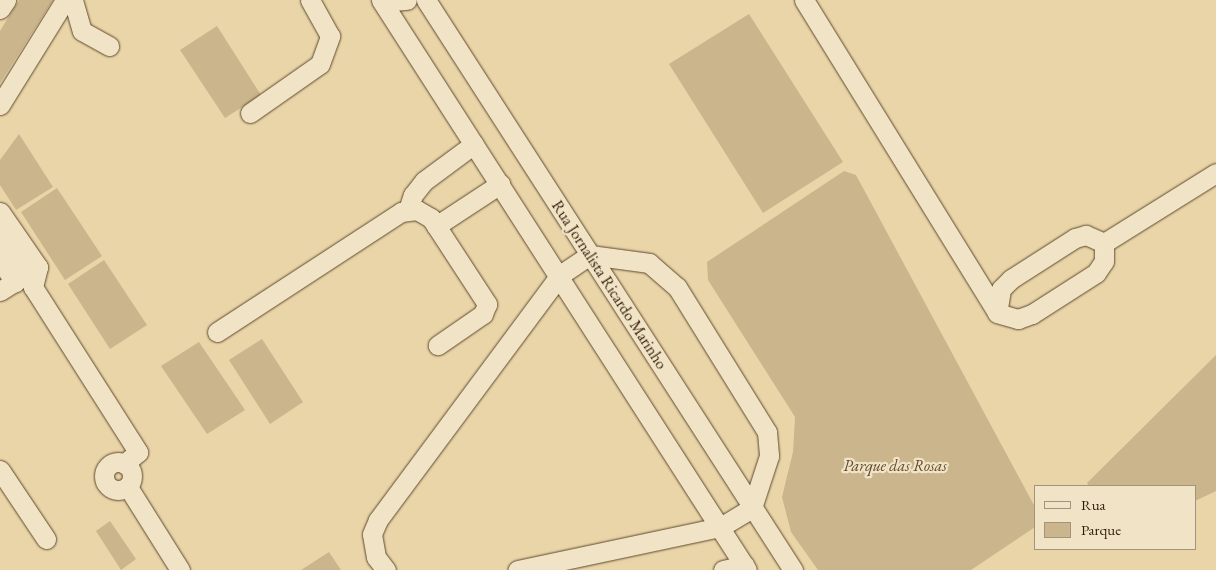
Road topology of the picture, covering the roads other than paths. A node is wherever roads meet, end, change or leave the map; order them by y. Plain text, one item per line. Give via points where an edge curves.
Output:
1 (6, 0) edge
2 (65, 0) edge
3 (73, 0) edge
4 (310, 0) edge
5 (406, 0) edge
6 (426, 0) edge
7 (804, 0) edge
8 (382, 1) edge
9 (0, 9) edge
10 (110, 46) dead end
11 (0, 105) edge
12 (250, 113) dead end
13 (474, 144) junction
14 (1216, 173) edge
15 (500, 184) junction
16 (408, 210) junction
17 (1, 221) edge
18 (436, 226) junction
19 (1104, 243) junction
20 (590, 255) junction
21 (0, 260) edge
22 (560, 275) junction
23 (18, 277) edge
24 (997, 313) junction
25 (217, 332) dead end
26 (438, 345) dead end
27 (0, 470) edge
28 (752, 508) junction
29 (720, 527) junction
30 (46, 538) dead end
31 (745, 567) edge
32 (180, 570) edge
33 (386, 570) edge
34 (518, 570) edge
35 (723, 570) edge
36 (793, 570) edge

1 - 9 street
2 - 11 street
3 - 10 street via 82,31
4 - 12 street via 330,36 320,64
5 - 8 street
6 - 20 street, Rua Jornalista Ricardo Marinho
7 - 24 street
8 - 13 street
13 - 15 street
13 - 16 street via 424,181 413,195
14 - 19 street
15 - 18 street
15 - 22 street
16 - 18 street via 423,212
16 - 25 street
17 - 23 street
18 - 26 street via 487,308
19 - 24 street via 1104,261 1088,278 1032,314 1018,319
19 - 24 street via 1086,235 1075,238 1011,279 1001,288
20 - 22 street
20 - 28 street, Rua Jornalista Ricardo Marinho
20 - 28 street via 649,263 677,287 766,432 769,456
21 - 23 street
22 - 29 street
22 - 33 street via 378,520 372,534 376,557
23 - 32 street via 33,287 138,452 124,464 110,466 105,480 113,489 128,487
27 - 30 street
28 - 29 street
28 - 36 street, Rua Jornalista Ricardo Marinho
29 - 31 street
29 - 34 street
31 - 35 street

